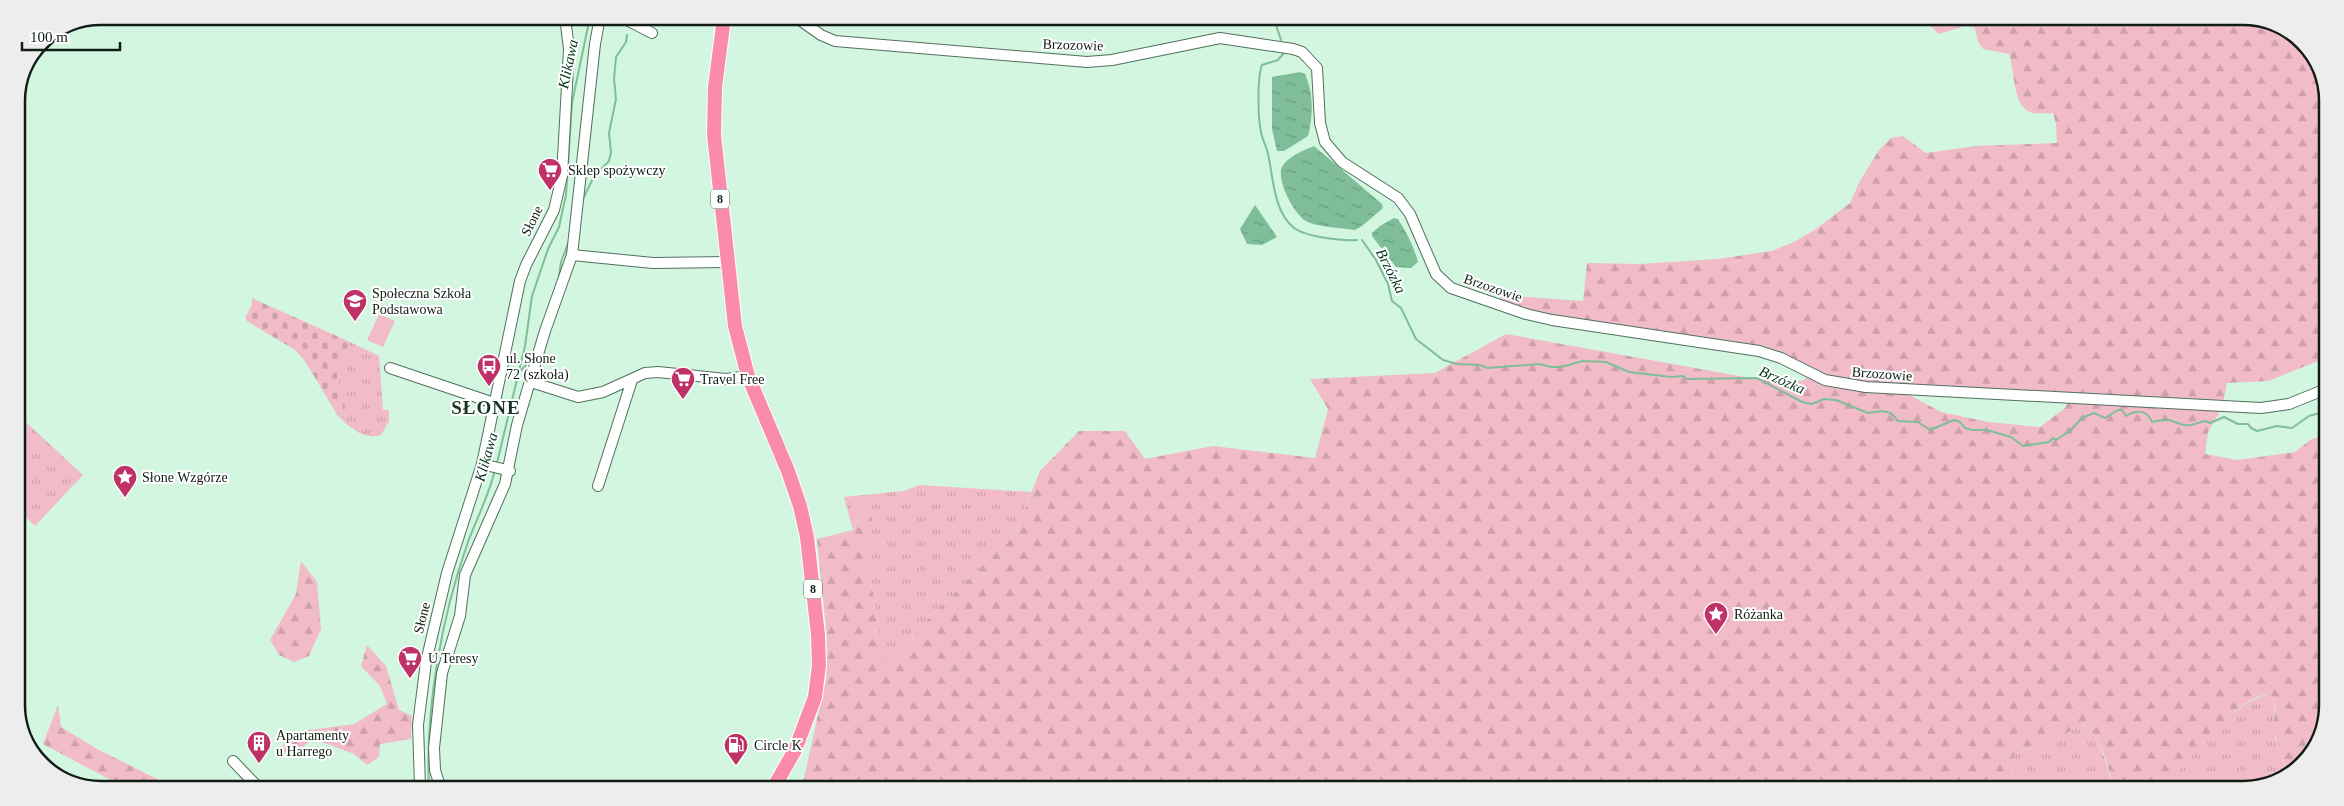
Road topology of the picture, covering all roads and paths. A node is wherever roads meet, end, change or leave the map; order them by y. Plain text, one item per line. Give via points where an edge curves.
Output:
1 (566, 25) edge
2 (599, 25) edge
3 (636, 25) edge
4 (723, 25) edge
5 (807, 25) edge
6 (652, 33) dead end
7 (572, 255) junction
8 (727, 262) junction
9 (390, 368) dead end
10 (748, 376) junction
11 (632, 380) junction
12 (530, 382) junction
13 (2319, 392) edge
14 (494, 402) junction
15 (487, 465) junction
16 (506, 470) junction
17 (598, 486) dead end
18 (233, 761) dead end
19 (252, 781) edge
20 (420, 781) edge
21 (438, 781) edge
22 (777, 781) edge

1 - 14 street, Słone via 568,63 560,189 554,210 520,281
2 - 7 street
3 - 6 street
4 - 8 highway, 8 via 714,121
5 - 13 street, Brzozowie via 835,41 1088,62 1220,38 1302,52 1317,68 1320,123 1325,142 1342,162 1391,192 1405,206 1439,279 1464,294 1539,318 1759,350 1825,380 1866,387 2261,408 2290,404
7 - 8 street via 653,263
7 - 12 street
8 - 10 highway, 8 via 735,326
9 - 14 street
10 - 11 street via 726,379 658,372 645,373
10 - 22 highway, 8 via 800,506 807,537 818,634 815,697 794,750
11 - 12 street via 603,392 578,397
11 - 17 street
12 - 16 street
14 - 15 street, Słone
15 - 16 street
15 - 20 street, Słone via 447,572 426,662 418,725
16 - 21 street via 465,575 460,616 442,673 434,748
18 - 19 street

